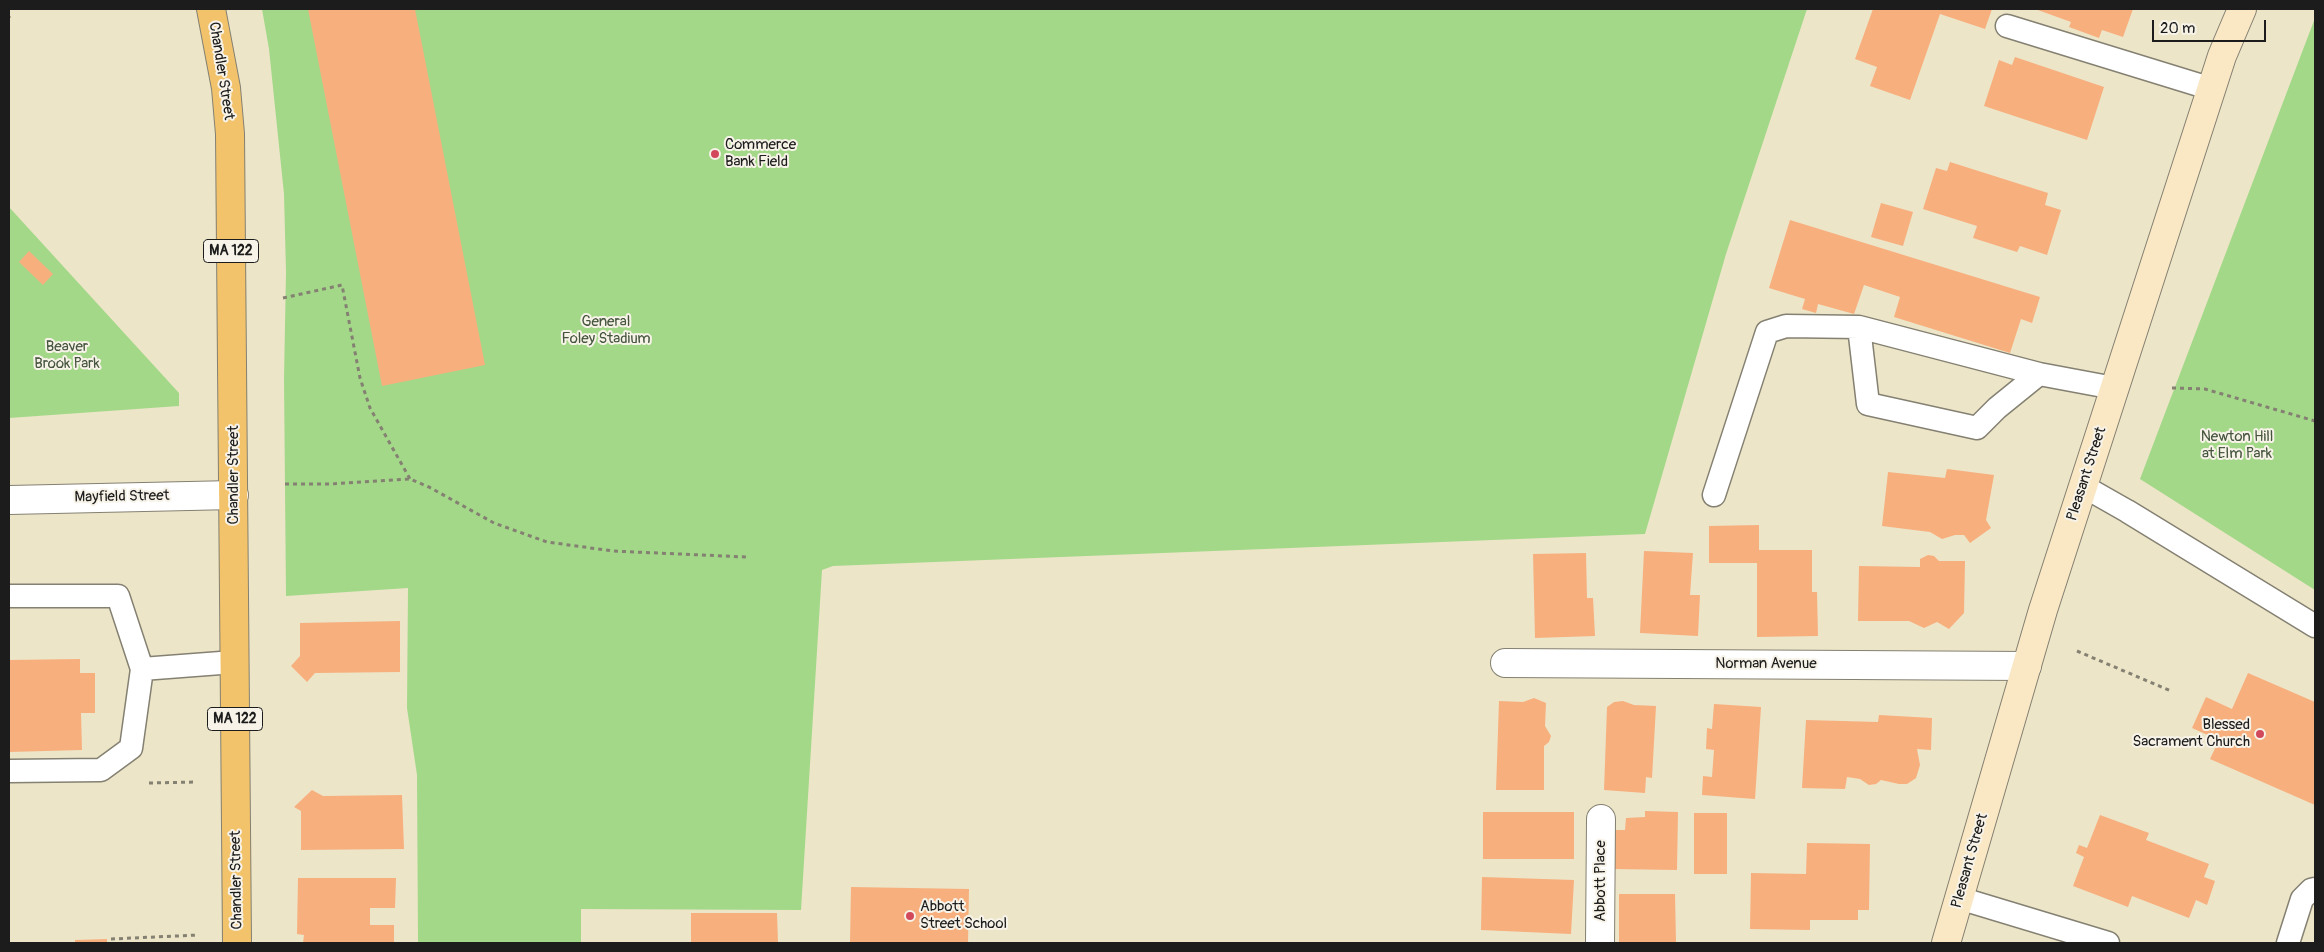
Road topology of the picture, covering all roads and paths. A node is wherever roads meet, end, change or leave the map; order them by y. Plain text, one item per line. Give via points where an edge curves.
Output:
1 (211, 9) edge
2 (2242, 9) edge
3 (2007, 26) dead end
4 (2212, 89) junction
5 (283, 298) dead end
6 (1859, 327) junction
7 (2039, 374) junction
8 (2114, 388) junction
9 (2172, 388) dead end
10 (2315, 421) edge
11 (410, 479) junction
12 (285, 484) dead end
13 (2083, 486) junction
14 (234, 495) junction
15 (1714, 495) dead end
16 (9, 500) edge
17 (746, 557) dead end
18 (9, 596) edge
19 (2315, 626) edge
20 (2077, 651) dead end
21 (234, 662) junction
22 (1505, 663) dead end
23 (2027, 666) junction
24 (142, 669) junction
25 (2171, 691) dead end
26 (9, 771) edge
27 (196, 782) dead end
28 (149, 783) dead end
29 (1601, 819) dead end
30 (2313, 889) edge
31 (1959, 898) junction
32 (198, 935) dead end
33 (112, 939) dead end
34 (237, 943) edge
35 (1600, 943) edge
36 (1946, 943) edge
37 (2108, 943) edge
38 (2288, 943) edge

1 - 14 main road, Chandler Street / MA 122 via 226,88 230,134
2 - 4 main road, Pleasant Street
3 - 4 lane
4 - 8 main road, Pleasant Street
5 - 11 path via 342,285 360,378 370,408
6 - 7 lane
6 - 7 lane via 1868,404 1977,428
6 - 15 lane via 1786,326 1767,332
7 - 8 lane
8 - 13 main road, Pleasant Street
9 - 10 path via 2205,389
11 - 12 path
11 - 17 path via 494,523 547,542 613,551
13 - 19 lane
13 - 23 main road, Pleasant Street
14 - 16 street, Mayfield Street
14 - 21 main road, Chandler Street / MA 122
18 - 24 lane via 118,596
20 - 25 path
21 - 24 lane
21 - 34 main road, Chandler Street / MA 122
22 - 23 street, Norman Avenue
23 - 31 main road, Pleasant Street
24 - 26 lane via 131,748 100,770
27 - 28 path
29 - 35 street, Abbott Place
30 - 38 lane via 2302,899
31 - 36 main road, Pleasant Street
31 - 37 lane
32 - 33 path

